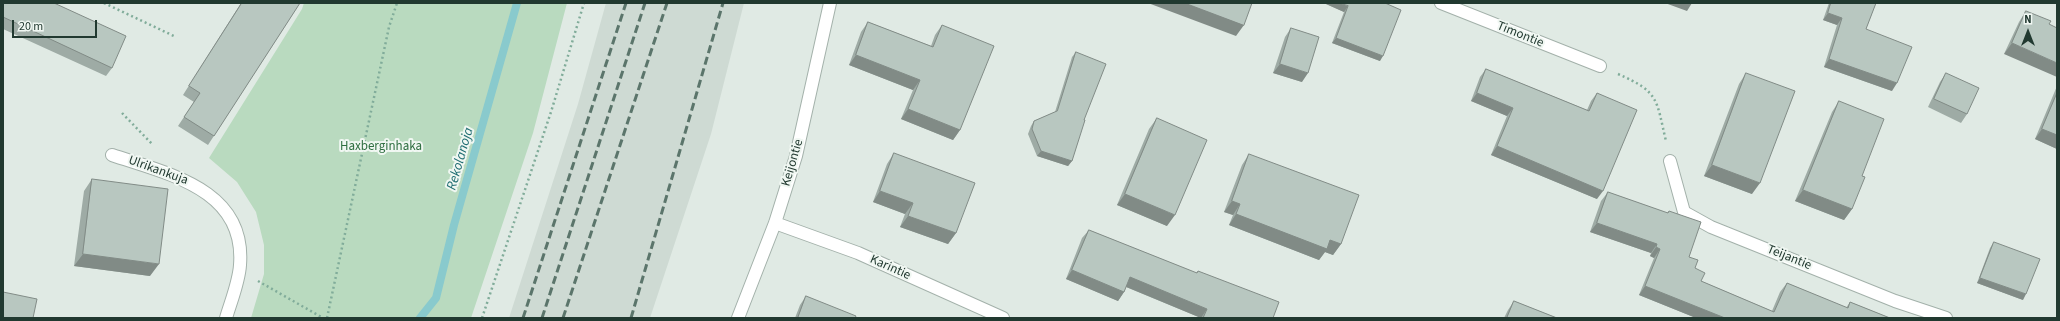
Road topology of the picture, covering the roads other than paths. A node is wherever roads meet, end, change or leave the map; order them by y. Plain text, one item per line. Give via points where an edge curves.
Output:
1 (830, 3) edge
2 (1441, 3) edge
3 (1600, 66) road end
4 (112, 155) dead end
5 (1670, 161) road end
6 (775, 223) junction
7 (226, 318) edge
8 (738, 318) edge
9 (1003, 318) edge
10 (1946, 318) edge

1 - 6 street, Keijontie via 796,156
2 - 3 street, Timontie
4 - 7 street, Ulrikankuja via 181,178 202,189 222,205 234,223 240,252 240,266
5 - 10 street, Teijantie via 1684,212 1719,230 1895,301
6 - 8 street, Keijontie
6 - 9 street, Karintie via 858,254

